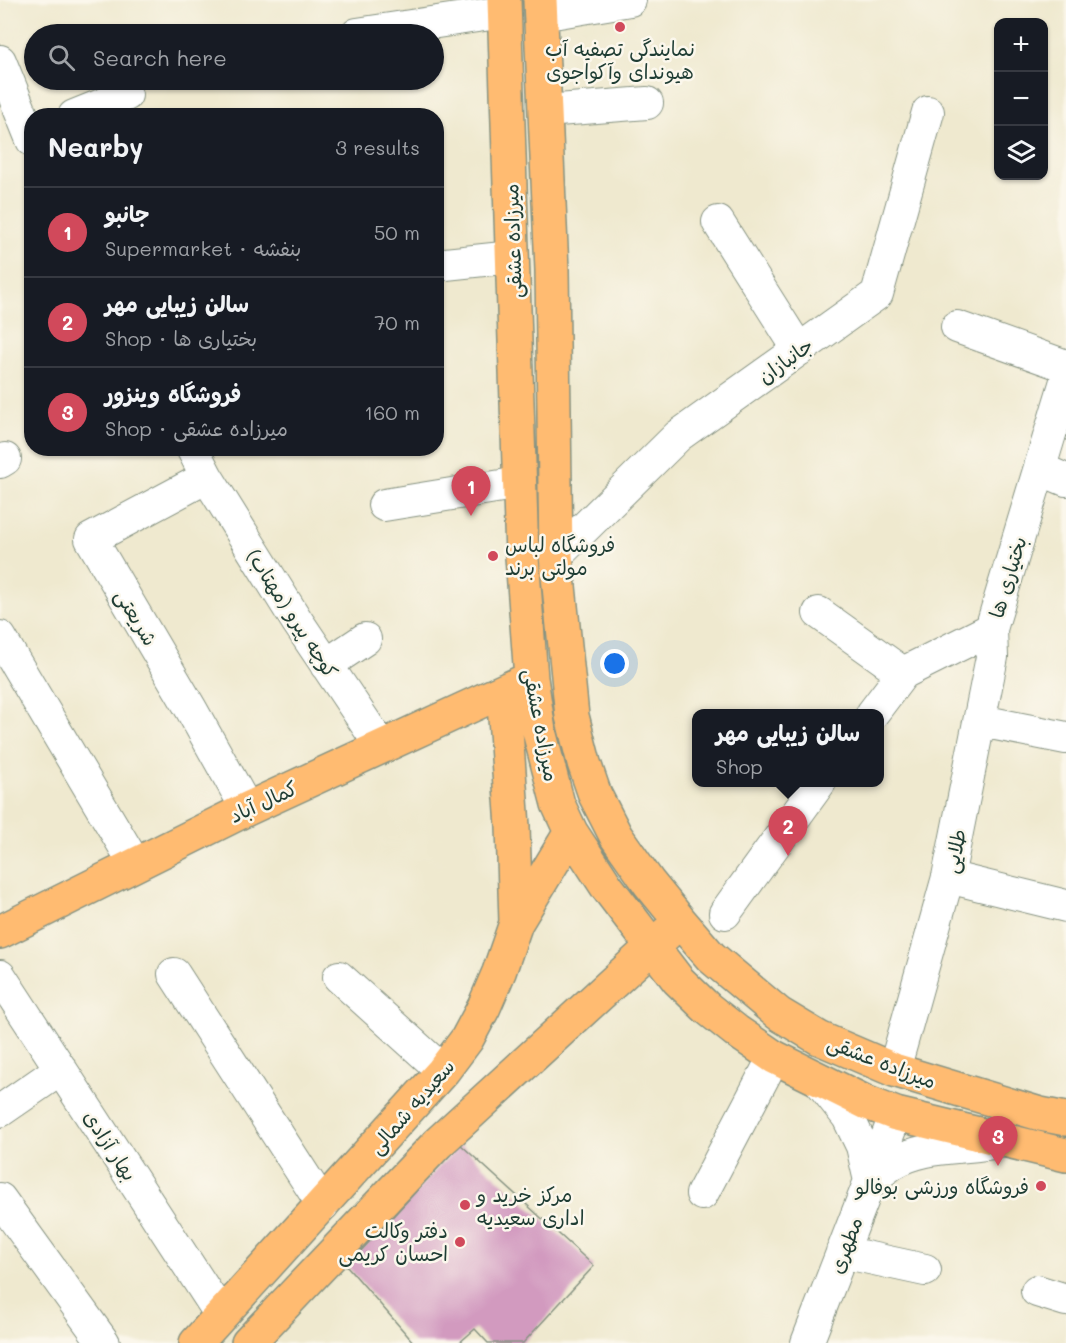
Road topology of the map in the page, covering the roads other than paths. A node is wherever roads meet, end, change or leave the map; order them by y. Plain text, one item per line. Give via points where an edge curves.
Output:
1 (630, 0) edge
2 (504, 6) edge
3 (541, 7) edge
4 (410, 24) edge
5 (0, 61) edge
6 (126, 95) dead end
7 (7, 100) edge
8 (647, 103) dead end
9 (94, 108) edge
10 (545, 111) junction
11 (928, 112) dead end
12 (24, 125) edge
13 (718, 222) dead end
14 (512, 257) junction
15 (444, 264) edge
16 (957, 327) dead end
17 (799, 350) junction
18 (1066, 366) edge
19 (1066, 381) edge
20 (196, 456) edge
21 (1053, 475) edge
22 (207, 477) junction
23 (520, 483) junction
24 (384, 505) dead end
25 (556, 556) junction
26 (522, 557) junction
27 (819, 613) dead end
28 (991, 629) junction
29 (0, 637) edge
30 (365, 639) dead end
31 (326, 665) junction
32 (903, 674) junction
33 (517, 685) junction
34 (876, 709) edge
35 (981, 721) junction
36 (1066, 738) edge
37 (381, 746) junction
38 (817, 787) edge
39 (247, 809) junction
40 (571, 832) junction
41 (135, 864) junction
42 (948, 877) junction
43 (1066, 906) edge
44 (725, 913) dead end
45 (680, 921) junction
46 (516, 923) junction
47 (0, 932) edge
48 (651, 946) junction
49 (174, 974) dead end
50 (0, 976) edge
51 (339, 977) dead end
52 (774, 1057) junction
53 (61, 1069) junction
54 (894, 1070) junction
55 (443, 1071) junction
56 (818, 1079) junction
57 (0, 1111) edge
58 (896, 1114) junction
59 (1066, 1119) edge
60 (1003, 1141) junction
61 (1066, 1155) edge
62 (870, 1181) junction
63 (702, 1194) dead end
64 (0, 1199) edge
65 (323, 1205) junction
66 (352, 1233) junction
67 (842, 1252) junction
68 (925, 1270) dead end
69 (221, 1315) junction
70 (253, 1341) edge
71 (104, 1343) edge
72 (196, 1343) edge
73 (807, 1343) edge

1 - 3 street
2 - 4 street
2 - 14 main road, میرزاده عشقی
3 - 10 main road, میرزاده عشقی
5 - 7 street
6 - 9 street
7 - 12 street
8 - 10 street
10 - 25 main road, میرزاده عشقی via 552,270
11 - 17 street, جانبازان via 877,294
13 - 17 street
14 - 15 street
14 - 23 main road, میرزاده عشقی
16 - 18 street
17 - 25 street, جانبازان via 678,436
19 - 21 street, بختیاری ها
20 - 22 street, کوچه پیرو (مهتاب)
21 - 28 street, بختیاری ها
22 - 31 street, کوچه پیرو (مهتاب)
22 - 39 street, شریعتی via 91,539
23 - 24 street
23 - 26 main road, میرزاده عشقی
25 - 26 main road
25 - 45 main road, میرزاده عشقی via 572,716 584,763 616,836
26 - 33 main road, میرزاده عشقی
27 - 32 street
28 - 32 street, بختیاری ها
28 - 35 street, طلایی via 992,657
29 - 41 street
30 - 31 street
31 - 37 street, کوچه پیرو (مهتاب)
32 - 34 street, بختیاری ها
33 - 37 main road, کمال آباد
33 - 40 main road, میرزاده عشقی via 539,731 558,804
33 - 46 main road via 513,826
35 - 36 street
35 - 42 street, طلایی
37 - 39 main road, کمال آباد
38 - 44 street
39 - 41 main road, کمال آباد
40 - 46 main road, سعیدیه شمالی
40 - 48 main road, میرزاده عشقی
41 - 47 main road, کمال آباد
42 - 43 street
42 - 54 street, طلایی
45 - 48 main road
45 - 54 main road, میرزاده عشقی via 711,957 779,1014 819,1038
46 - 55 main road, سعیدیه شمالی via 484,1007
48 - 52 main road, میرزاده عشقی via 707,1008
48 - 66 main road via 438,1143
49 - 65 street
50 - 53 street, بهار آزادی
51 - 55 street
52 - 56 main road, میرزاده عشقی
52 - 63 street
53 - 57 street
53 - 69 street, بهار آزادی
54 - 59 main road, میرزاده عشقی
55 - 65 main road, سعیدیه شمالی
56 - 58 main road, میرزاده عشقی
56 - 62 street via 848,1117 862,1146
58 - 60 main road, میرزاده عشقی
58 - 62 street, مطهری
60 - 61 main road, میرزاده عشقی
60 - 62 street via 912,1155 893,1163
62 - 67 street, مطهری
64 - 71 street
65 - 66 main road
65 - 69 main road, سعیدیه شمالی
66 - 70 main road
67 - 68 street
67 - 73 street, مطهری
69 - 72 main road, سعیدیه شمالی

